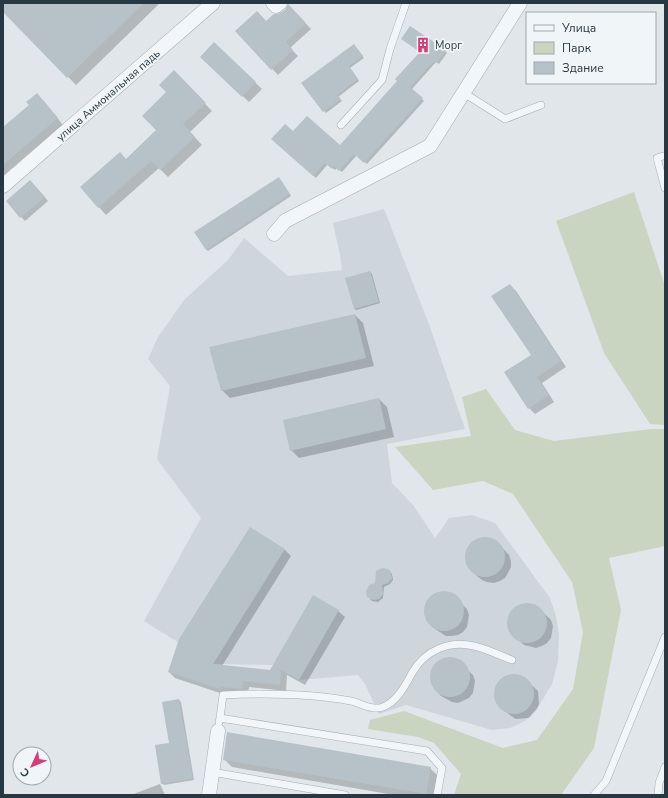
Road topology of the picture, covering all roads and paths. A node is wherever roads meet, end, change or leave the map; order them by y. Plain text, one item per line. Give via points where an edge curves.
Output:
1 (214, 3) edge
2 (273, 3) edge
3 (280, 3) edge
4 (406, 3) edge
5 (520, 3) edge
6 (464, 92) junction
7 (541, 105) dead end
8 (341, 125) dead end
9 (663, 156) dead end
10 (3, 186) edge
11 (665, 188) edge
12 (274, 234) dead end
13 (665, 637) edge
14 (512, 660) dead end
15 (219, 724) junction
16 (665, 767) edge
17 (212, 772) junction
18 (209, 795) edge
19 (345, 795) edge
20 (437, 795) edge
21 (594, 795) edge
22 (658, 795) edge

1 - 10 street, улица Аммональная падь
2 - 3 street via 276,6
4 - 8 lane via 382,80
5 - 6 street
6 - 7 lane via 505,119
6 - 12 street via 430,146 285,220
9 - 11 lane via 657,158
13 - 21 lane via 606,781
14 - 15 lane via 476,646 451,645 437,649 424,657 404,688 383,707 318,697 259,693 223,695
15 - 17 street
15 - 20 lane via 427,751 442,768
16 - 22 lane
17 - 18 street
17 - 19 lane

